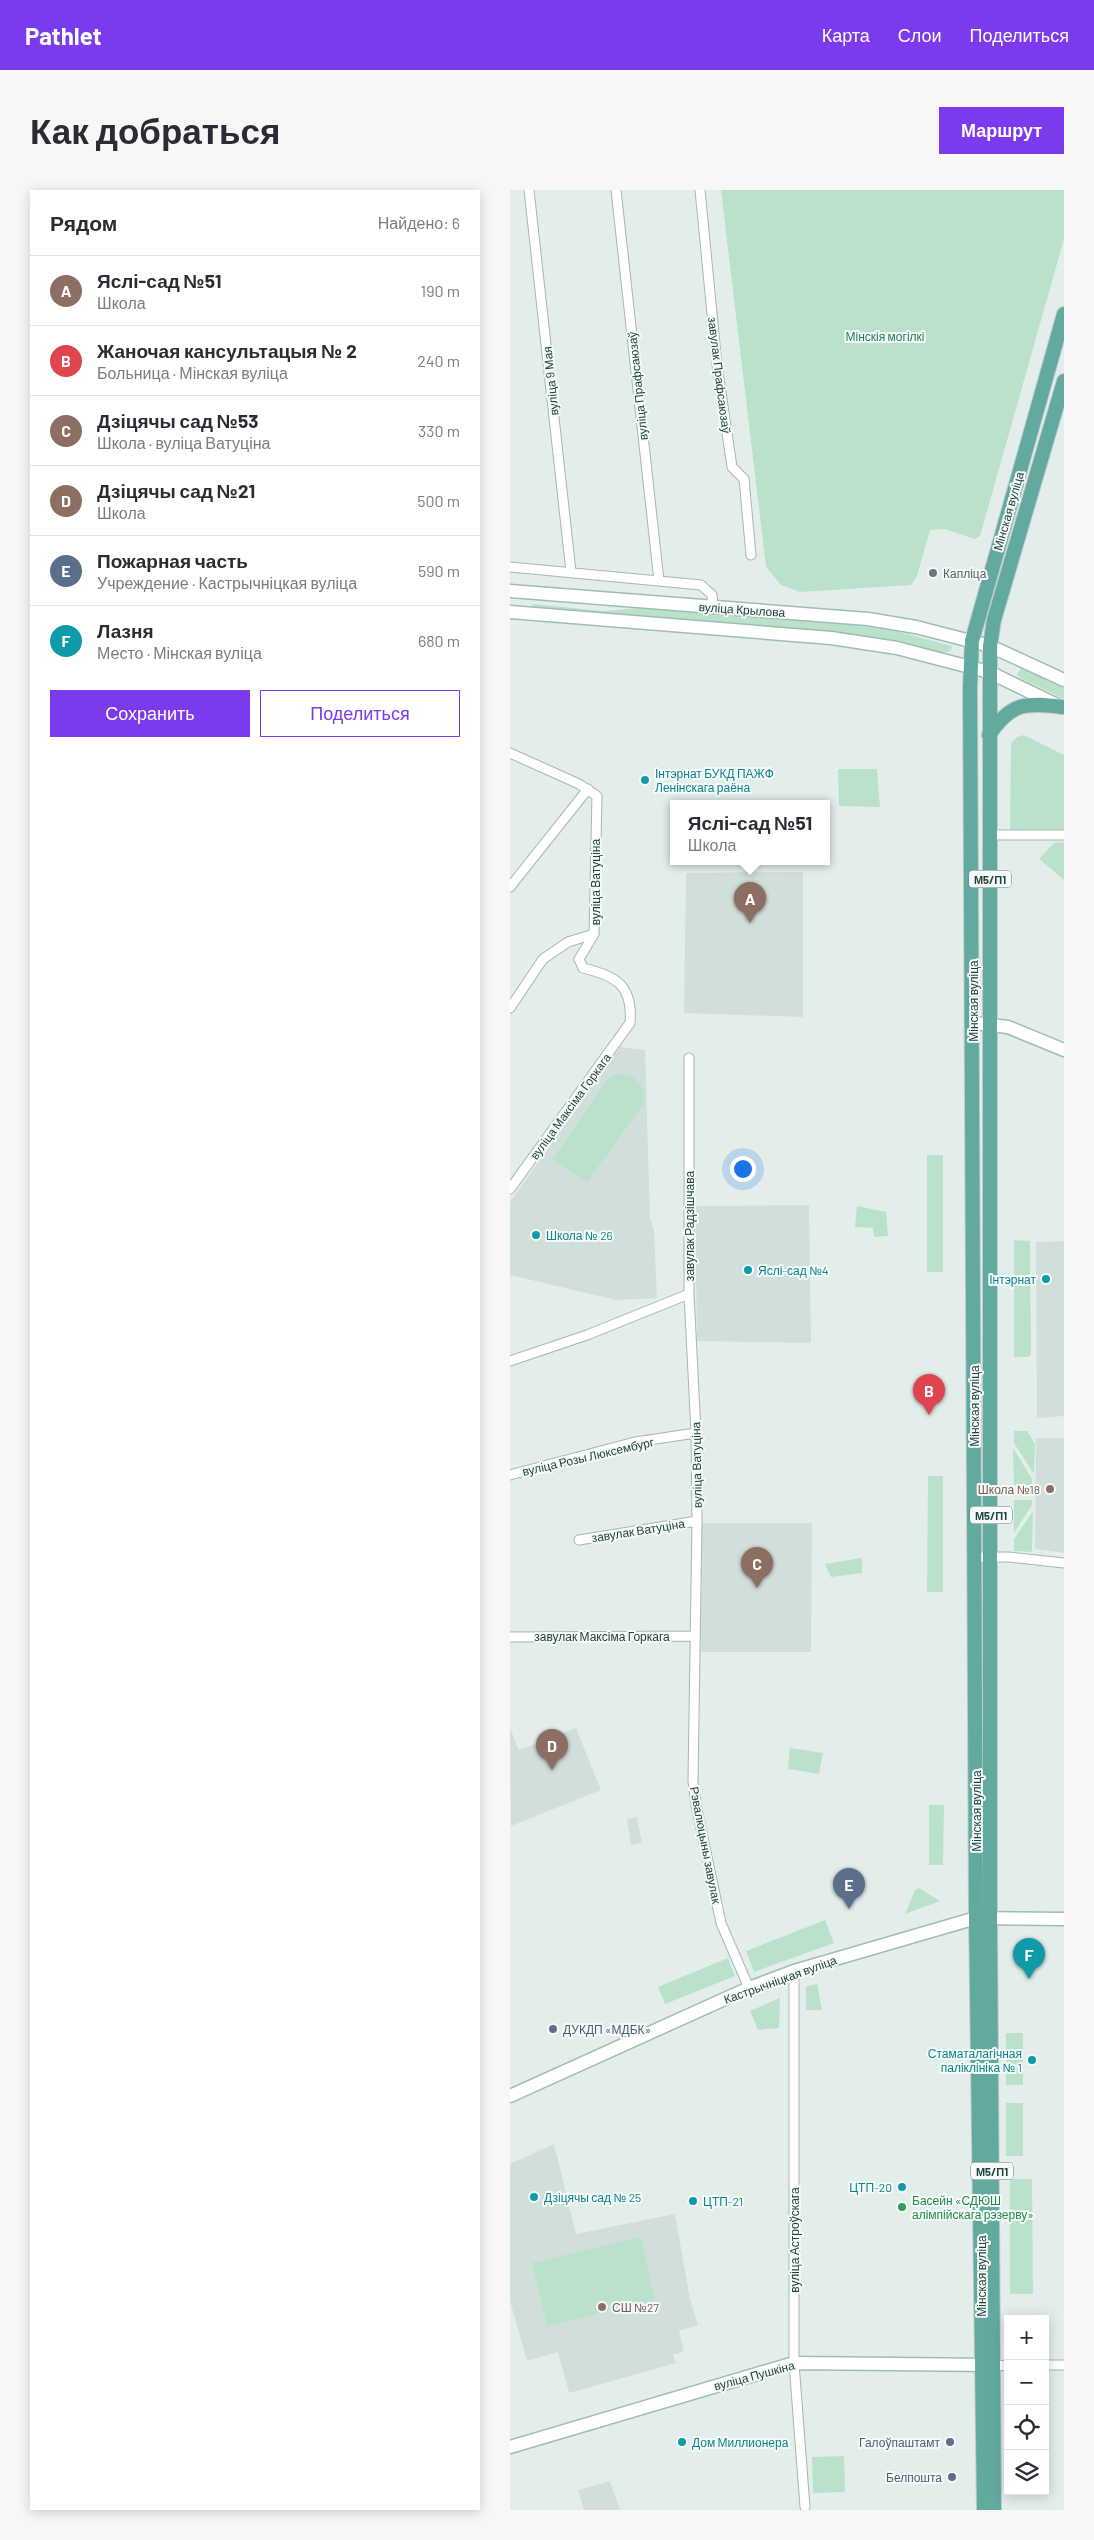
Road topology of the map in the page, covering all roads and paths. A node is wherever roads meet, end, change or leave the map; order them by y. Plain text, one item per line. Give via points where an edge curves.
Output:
1 (529, 190) edge
2 (616, 190) edge
3 (700, 190) edge
4 (1064, 314) edge
5 (1064, 381) edge
6 (751, 555) dead end
7 (510, 567) edge
8 (571, 572) junction
9 (659, 582) junction
10 (510, 591) edge
11 (526, 593) junction
12 (713, 607) junction
13 (510, 612) edge
14 (524, 613) junction
15 (972, 641) junction
16 (990, 646) junction
17 (972, 666) junction
18 (989, 672) junction
19 (1064, 680) edge
20 (1063, 708) edge
21 (989, 734) junction
22 (510, 753) edge
23 (588, 789) junction
24 (989, 835) junction
25 (1064, 835) edge
26 (510, 887) edge
27 (594, 934) junction
28 (510, 1008) edge
29 (630, 1023) joint
30 (973, 1024) junction
31 (990, 1024) junction
32 (1064, 1050) edge
33 (689, 1058) dead end
34 (510, 1189) edge
35 (689, 1294) junction
36 (510, 1361) edge
37 (696, 1433) junction
38 (510, 1475) edge
39 (697, 1521) junction
40 (579, 1540) dead end
41 (975, 1557) junction
42 (991, 1557) junction
43 (1064, 1563) edge
44 (694, 1636) junction
45 (510, 1637) edge
46 (983, 1917) junction
47 (1064, 1919) edge
48 (794, 1971) junction
49 (749, 1988) junction
50 (510, 2096) edge
51 (794, 2363) junction
52 (987, 2365) junction
53 (1049, 2365) edge
54 (1064, 2365) edge
55 (1004, 2366) edge
56 (510, 2448) edge
57 (805, 2507) dead end
58 (984, 2510) edge
59 (994, 2510) edge

1 - 8 street, вуліца 9 Мая
2 - 9 street, вуліца Прафсаюзаў
3 - 6 street, завулак Прафсаюзаў via 717,365 732,467 744,478
4 - 15 main road, Мінская вуліца / М5/П1
5 - 16 main road, Мінская вуліца / М5/П1 via 994,620
7 - 8 street
8 - 9 street
9 - 12 street via 701,585 712,595
10 - 11 main road, вуліца Крылова
11 - 12 main road, вуліца Крылова
11 - 14 main road
12 - 15 main road, вуліца Крылова via 843,615 916,627
13 - 14 main road, вуліца Крылова
14 - 17 main road, вуліца Крылова via 831,638 897,648
15 - 16 main road, вуліца Крылова
15 - 17 main road, Мінская вуліца / М5/П1
16 - 18 main road, Мінская вуліца / М5/П1
16 - 19 main road, вуліца Крылова
17 - 18 main road, вуліца Крылова
17 - 30 main road, Мінская вуліца / М5/П1
18 - 20 main road, вуліца Крылова
18 - 21 main road, Мінская вуліца / М5/П1
20 - 21 main road via 1034,704 1018,707 1004,714
21 - 24 main road, Мінская вуліца / М5/П1
22 - 23 street
23 - 26 street
23 - 27 street, вуліца Ватуціна via 596,796
24 - 25 street
24 - 31 main road, Мінская вуліца / М5/П1
27 - 28 street via 568,942 544,959
27 - 29 street, вуліца Ватуціна via 579,959 583,968 620,983 628,994
29 - 34 street, вуліца Максіма Горкага
30 - 31 main road
30 - 41 main road, Мінская вуліца / М5/П1
31 - 32 main road
31 - 42 main road, Мінская вуліца / М5/П1
33 - 35 street, завулак Радзішчава
35 - 36 street, завулак Радзішчава via 587,1335
35 - 37 street, вуліца Ватуціна
37 - 38 street, вуліца Розы Люксембург via 635,1442
37 - 39 street, вуліца Ватуціна
39 - 40 street, завулак Ватуціна
39 - 44 street, вуліца Ватуціна
41 - 42 street
41 - 46 main road, Мінская вуліца / М5/П1
42 - 43 street
42 - 46 main road, Мінская вуліца / М5/П1
44 - 45 street, завулак Максіма Горкага
44 - 49 street, Рэвалюцыны завулак via 693,1781 696,1805 721,1923
46 - 47 main road, Кастрычніцкая вуліца
46 - 48 main road, Кастрычніцкая вуліца
46 - 52 main road, Мінская вуліца / М5/П1
48 - 49 main road, Кастрычніцкая вуліца
48 - 51 street, вуліца Астроўскага
49 - 50 main road, Кастрычніцкая вуліца
51 - 52 main road, вуліца Пушкіна
51 - 56 main road, вуліца Пушкіна
51 - 57 street, вуліца Астроўскага
52 - 55 street, вуліца Пушкіна
52 - 58 main road, Мінская вуліца / М5/П1
52 - 59 main road, Мінская вуліца / М5/П1
53 - 54 street

